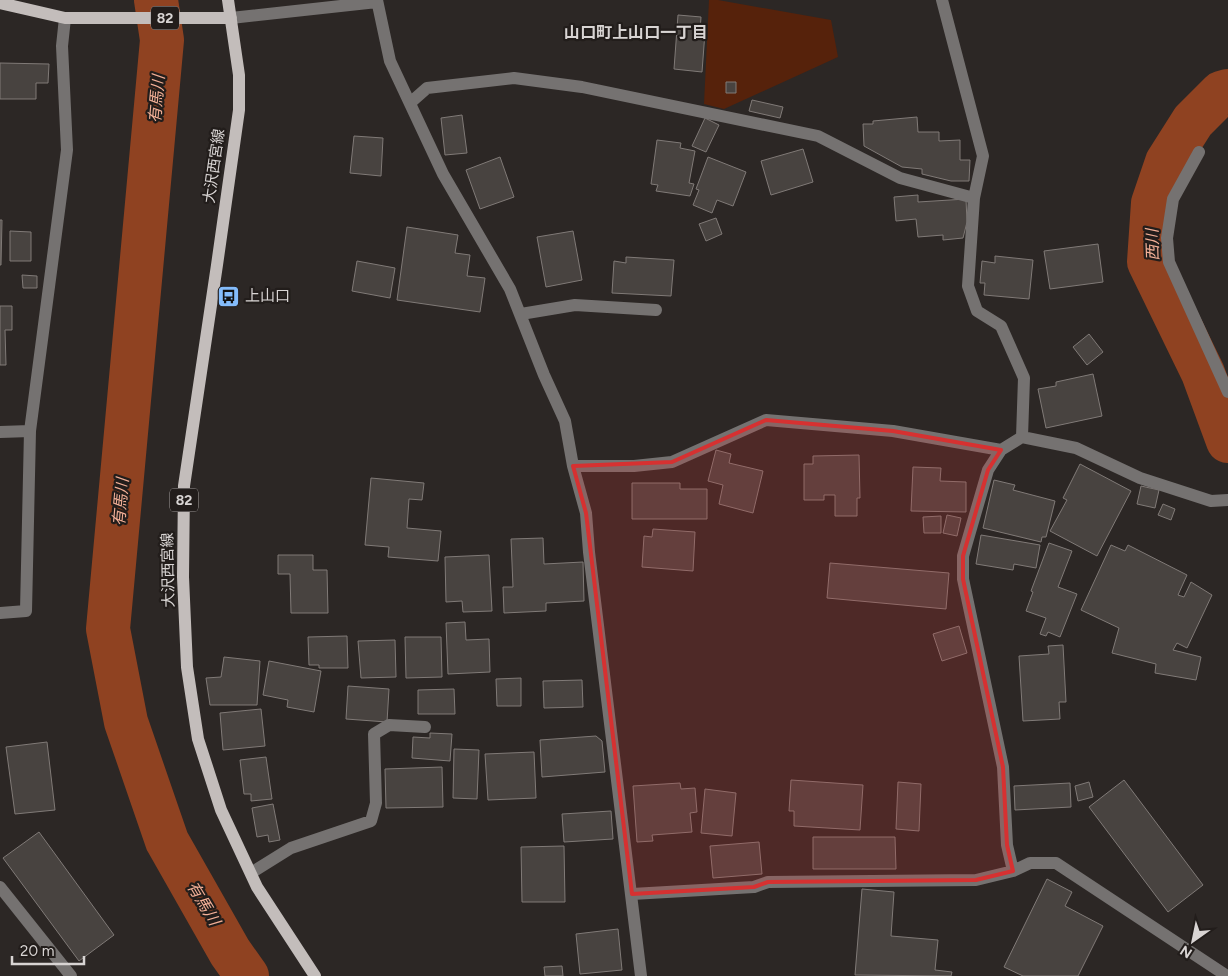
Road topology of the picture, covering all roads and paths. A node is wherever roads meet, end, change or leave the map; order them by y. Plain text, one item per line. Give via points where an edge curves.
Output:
1 (228, 0) edge
2 (942, 0) edge
3 (377, 1) edge
4 (0, 3) edge
5 (65, 18) junction
6 (225, 18) junction
7 (410, 103) junction
8 (1199, 152) dead end
9 (974, 198) junction
10 (656, 310) dead end
11 (520, 314) junction
12 (1228, 392) edge
13 (30, 431) junction
14 (0, 432) edge
15 (1022, 437) junction
16 (1001, 450) junction
17 (573, 466) junction
18 (1228, 500) edge
19 (0, 613) edge
20 (425, 727) dead end
21 (1012, 872) junction
22 (251, 873) junction
23 (0, 887) edge
24 (632, 894) junction
25 (1225, 974) edge
26 (71, 976) edge
27 (315, 976) edge
28 (641, 976) edge

1 - 6 main road, 大沢西宮線 / 82
2 - 9 street via 983,156
3 - 6 street
3 - 7 street via 390,60
4 - 5 main road, 82
5 - 6 main road, 82
5 - 13 street via 62,46 67,150
6 - 22 main road, 大沢西宮線 / 82 via 239,76 238,110 184,486 182,577 187,667 198,739 221,810
7 - 9 street via 427,88 514,78 582,87 818,136 900,178
7 - 11 street via 443,174 510,289
8 - 12 street via 1173,199 1167,238 1169,262
9 - 15 street via 968,286 977,311 1001,326 1024,378
10 - 11 street via 575,305
11 - 17 street via 565,421
13 - 14 street
13 - 19 street via 26,611
15 - 16 street
15 - 18 street via 1076,448 1140,478 1211,501
16 - 17 street via 893,432 766,420 672,462
16 - 21 street via 988,470 963,556 963,579 1003,767 1007,845
17 - 24 street via 586,513
20 - 22 street via 389,725 374,734 376,803 371,821 291,848
21 - 24 street via 976,880 768,882 754,887
21 - 25 street via 1030,863 1056,863
22 - 27 main road, 大沢西宮線 / 82
23 - 26 street
24 - 28 street

